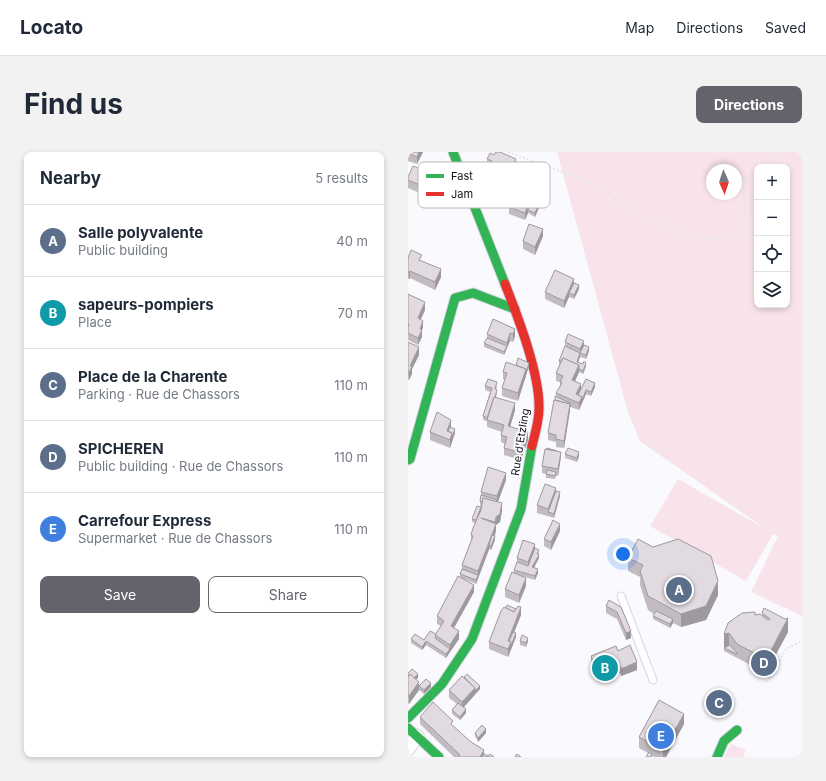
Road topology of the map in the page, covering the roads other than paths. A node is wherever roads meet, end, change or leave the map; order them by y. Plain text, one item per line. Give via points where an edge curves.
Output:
1 (453, 152) edge
2 (457, 162) edge
3 (474, 208) edge
4 (515, 309) junction
5 (408, 460) edge
6 (621, 596) dead end
7 (654, 680) dead end
8 (408, 718) edge
9 (737, 730) dead end
10 (412, 732) edge
11 (408, 749) edge
12 (439, 757) edge
13 (717, 757) edge

1 - 2 street, Rue d'Etzling
3 - 4 street, Rue d'Etzling
4 - 5 street via 473,293 455,298
4 - 8 street, Rue d'Etzling via 534,370 539,409 521,509 472,639 442,684
6 - 7 lane
9 - 13 street via 724,741
10 - 11 street
10 - 12 street

